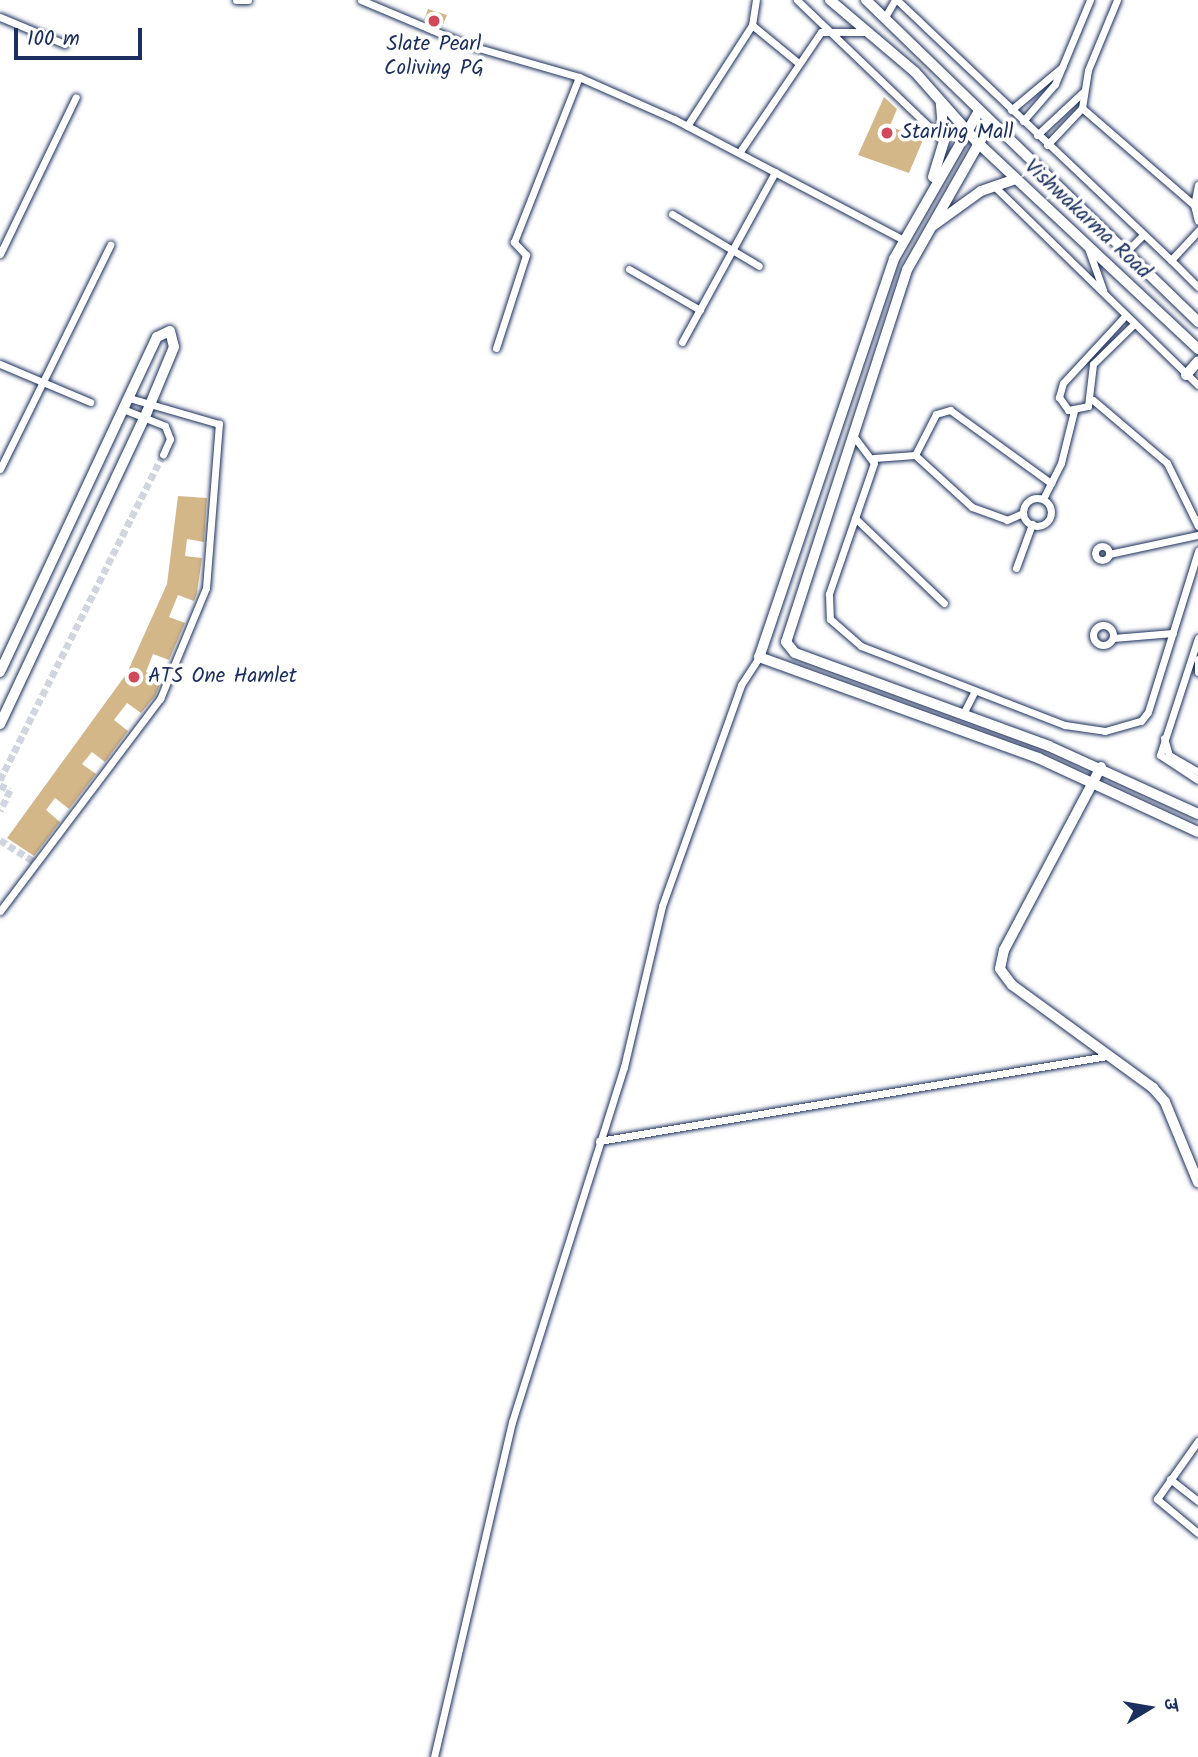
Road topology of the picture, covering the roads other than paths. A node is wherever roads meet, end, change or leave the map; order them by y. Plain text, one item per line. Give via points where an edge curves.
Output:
1 (236, 0) edge
2 (248, 0) edge
3 (361, 0) edge
4 (756, 0) edge
5 (797, 0) edge
6 (830, 0) edge
7 (866, 0) edge
8 (896, 0) edge
9 (1090, 0) edge
10 (1117, 0) edge
11 (0, 17) edge
12 (885, 17) junction
13 (752, 25) junction
14 (863, 32) junction
15 (821, 33) junction
16 (65, 44) dead end
17 (797, 62) junction
18 (1062, 67) junction
19 (579, 77) junction
20 (1083, 92) junction
21 (76, 97) dead end
22 (941, 100) junction
23 (1082, 108) junction
24 (1011, 110) junction
25 (979, 111) junction
26 (1023, 121) junction
27 (991, 122) junction
28 (687, 126) junction
29 (967, 131) junction
30 (1037, 135) junction
31 (944, 140) junction
32 (976, 142) junction
33 (1047, 145) junction
34 (739, 153) junction
35 (775, 172) junction
36 (1015, 179) junction
37 (993, 185) junction
38 (1198, 185) edge
39 (928, 194) junction
40 (1194, 205) junction
41 (672, 214) dead end
42 (1198, 221) edge
43 (930, 227) junction
44 (1198, 231) edge
45 (1142, 236) junction
46 (902, 239) junction
47 (110, 245) dead end
48 (1088, 248) junction
49 (733, 249) junction
50 (0, 254) edge
51 (1124, 254) junction
52 (1171, 260) junction
53 (759, 266) dead end
54 (629, 270) dead end
55 (1198, 287) edge
56 (1104, 293) junction
57 (700, 310) junction
58 (1124, 317) junction
59 (1198, 323) edge
60 (1132, 326) junction
61 (682, 342) dead end
62 (496, 348) dead end
63 (1198, 349) edge
64 (1198, 361) edge
65 (0, 364) edge
66 (1186, 374) junction
67 (44, 384) junction
68 (1198, 385) edge
69 (129, 398) junction
70 (1093, 400) junction
71 (90, 402) dead end
72 (149, 405) junction
73 (123, 409) junction
74 (1074, 411) junction
75 (145, 416) junction
76 (850, 433) junction
77 (915, 454) junction
78 (163, 455) tunnel mouth
79 (874, 458) junction
80 (0, 469) edge
81 (1051, 483) junction
82 (1043, 499) junction
83 (1023, 513) junction
84 (855, 518) junction
85 (1032, 524) junction
86 (1198, 526) edge
87 (1198, 535) edge
88 (1198, 551) edge
89 (1110, 554) dead end
90 (1016, 568) dead end
91 (944, 603) dead end
92 (1173, 633) junction
93 (1113, 638) dead end
94 (1197, 643) edge
95 (759, 657) junction
96 (1198, 659) edge
97 (1198, 671) edge
98 (0, 672) edge
99 (1186, 672) junction
100 (974, 692) junction
101 (962, 714) junction
102 (0, 724) edge
103 (1164, 737) junction
104 (1101, 767) junction
105 (1198, 772) edge
106 (1198, 779) edge
107 (1089, 789) junction
108 (1198, 814) edge
109 (1198, 832) edge
110 (0, 911) edge
111 (1107, 1056) junction
112 (599, 1141) junction
113 (1198, 1181) edge
114 (1196, 1448) edge
115 (1170, 1479) junction
116 (1198, 1501) edge
117 (1198, 1533) edge
118 (434, 1757) edge

1 - 2 street
3 - 19 street via 468,45
4 - 13 street
5 - 15 street
6 - 14 street, Vishwakarma Road
7 - 12 street, Vishwakarma Road
8 - 12 street
8 - 24 street
9 - 18 street
10 - 20 street
11 - 16 street
12 - 25 street, Vishwakarma Road
13 - 17 street
13 - 28 street
14 - 15 street
14 - 22 street, Vishwakarma Road
15 - 17 street
15 - 31 street
17 - 34 street
18 - 24 street
18 - 26 street via 1051,90
19 - 28 street
19 - 62 street via 514,242 526,255
20 - 23 street
20 - 30 street
21 - 50 street
22 - 29 street, Vishwakarma Road
22 - 31 street
23 - 33 street
23 - 40 street
24 - 26 street
25 - 27 street, Vishwakarma Road
25 - 29 street
26 - 30 street
27 - 32 street
27 - 51 street, Vishwakarma Road
28 - 34 street
29 - 32 street, Vishwakarma Road
29 - 39 street
30 - 33 street
31 - 39 street
32 - 36 street, Vishwakarma Road
32 - 43 street
33 - 45 street
34 - 35 street
35 - 46 street
35 - 49 street
36 - 37 street
36 - 48 street, Vishwakarma Road
37 - 43 street
37 - 56 street
38 - 40 street
39 - 46 street
40 - 42 street
41 - 49 street
43 - 76 street via 907,270
44 - 52 street
45 - 51 street
45 - 52 street
46 - 95 street
47 - 67 street
48 - 56 street
48 - 63 street, Vishwakarma Road
49 - 53 street
49 - 57 street
51 - 59 street, Vishwakarma Road
52 - 55 street
54 - 57 street
56 - 58 street
57 - 61 street
58 - 60 street
58 - 74 street via 1063,383 1059,397
60 - 66 street
60 - 70 street via 1093,364
64 - 66 street
65 - 67 street
66 - 68 street
67 - 71 street
67 - 80 street
69 - 72 street
69 - 72 street via 157,337 170,331 174,348
69 - 73 street
70 - 74 street
70 - 86 street via 1167,463
72 - 75 street
72 - 110 street via 219,424 206,588 159,699
73 - 75 street
73 - 98 street
74 - 81 street
75 - 78 street via 168,430
75 - 102 street
76 - 79 street
76 - 101 street via 786,642 795,653
77 - 79 street
77 - 81 street via 936,414 950,410
77 - 83 street via 972,507 1007,520
79 - 84 street
81 - 82 street
82 - 83 street via 1029,501
82 - 85 street via 1049,517
83 - 85 street
84 - 91 street
84 - 100 street via 829,594 830,618 860,646
85 - 90 street
87 - 89 street
88 - 92 street
92 - 93 street
92 - 100 street via 1149,712 1128,726 1105,731 1074,727
94 - 99 street
95 - 107 street
95 - 112 street via 741,685 662,906 634,1031
96 - 97 street
97 - 99 street
99 - 103 street
100 - 101 street
101 - 104 street
103 - 105 street via 1169,755
103 - 106 street via 1164,761
104 - 107 street
104 - 108 street
107 - 109 street
107 - 111 street via 1004,950 999,969 1012,985
111 - 112 street
111 - 113 street via 1165,1102
112 - 118 street via 512,1422
114 - 115 street
115 - 116 street
115 - 117 street via 1158,1495 1159,1503

